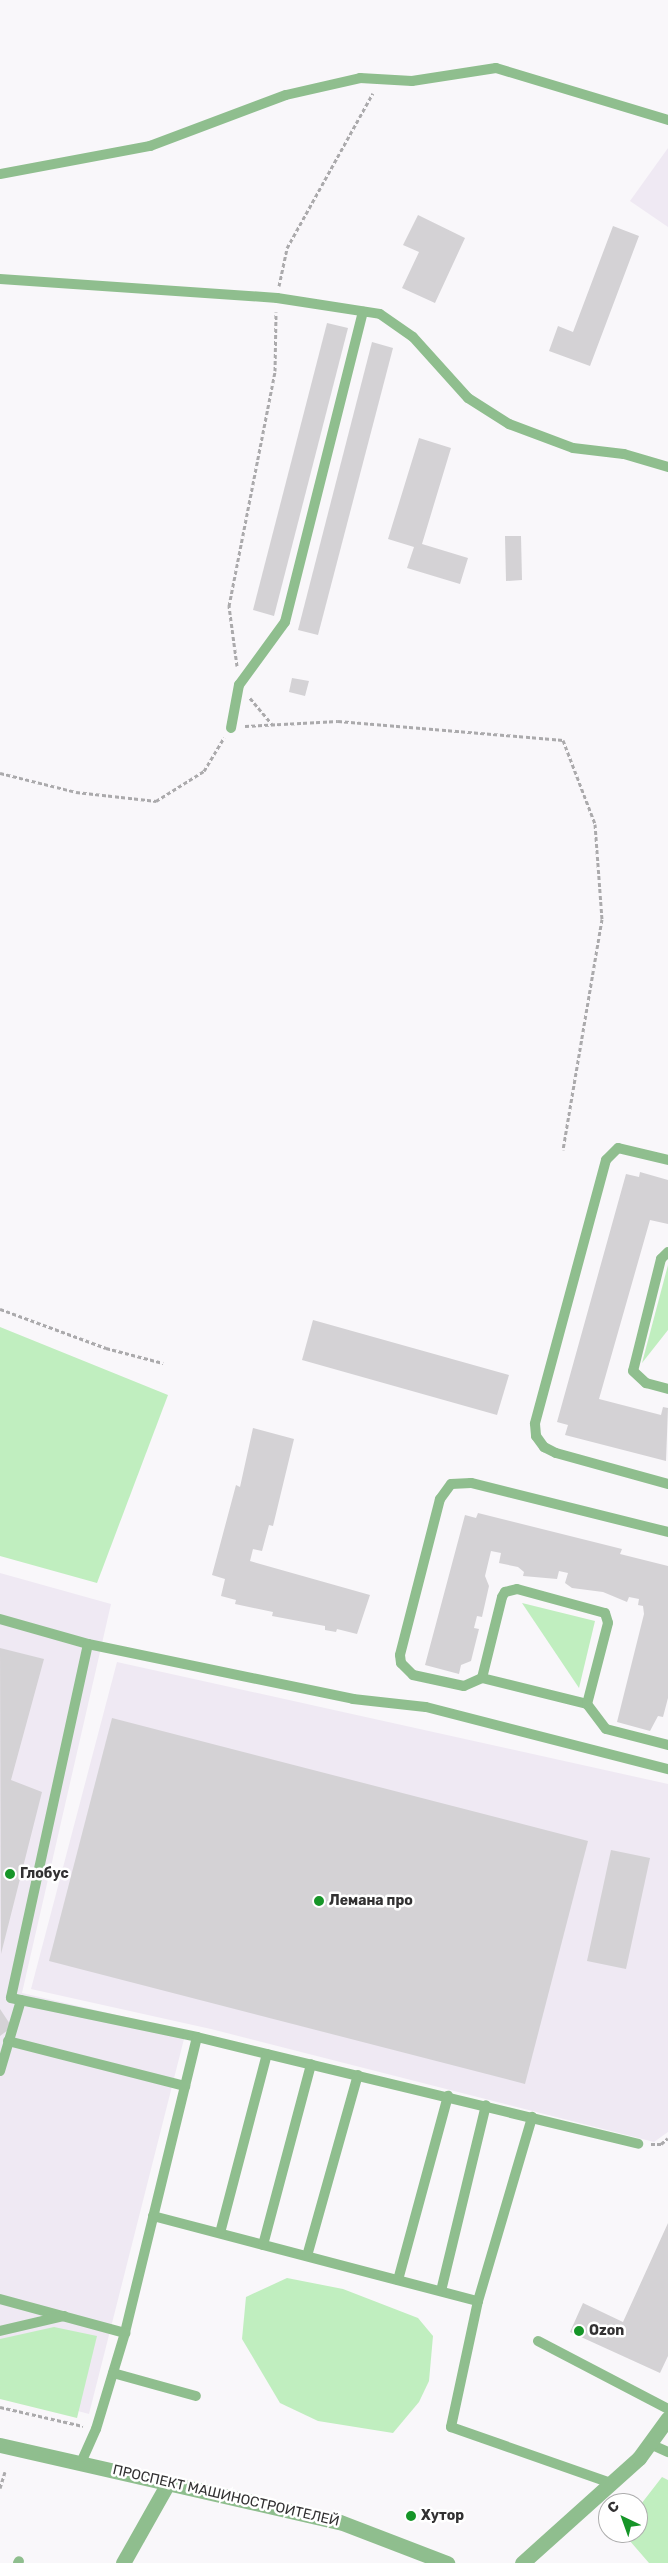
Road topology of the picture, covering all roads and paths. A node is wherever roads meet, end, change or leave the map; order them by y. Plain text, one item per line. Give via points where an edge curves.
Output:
1 (380, 79) junction
2 (668, 120) edge
3 (0, 174) edge
4 (0, 279) edge
5 (276, 298) junction
6 (363, 312) junction
7 (668, 467) edge
8 (239, 685) junction
9 (272, 724) junction
10 (231, 728) junction
11 (0, 773) edge
12 (563, 1150) dead end
13 (668, 1160) edge
14 (668, 1252) edge
15 (0, 1309) edge
16 (163, 1363) dead end
17 (668, 1389) edge
18 (668, 1484) edge
19 (668, 1532) edge
20 (0, 1619) edge
21 (88, 1644) junction
22 (482, 1678) junction
23 (587, 1704) junction
24 (668, 1745) edge
25 (668, 1769) edge
26 (21, 2000) junction
27 (196, 2037) junction
28 (8, 2041) junction
29 (267, 2054) junction
30 (310, 2064) junction
31 (0, 2071) edge
32 (358, 2075) junction
33 (185, 2086) junction
34 (448, 2096) junction
35 (486, 2105) junction
36 (532, 2117) junction
37 (668, 2138) edge
38 (638, 2144) joint
39 (154, 2216) junction
40 (220, 2233) junction
41 (263, 2244) junction
42 (308, 2256) junction
43 (398, 2280) junction
44 (441, 2291) junction
45 (0, 2299) edge
46 (478, 2301) junction
47 (67, 2315) junction
48 (0, 2330) edge
49 (125, 2333) junction
50 (538, 2341) dead end
51 (113, 2373) junction
52 (196, 2396) dead end
53 (0, 2407) edge
54 (668, 2409) edge
55 (668, 2418) edge
56 (96, 2429) junction
57 (650, 2444) junction
58 (0, 2445) edge
59 (668, 2452) edge
60 (81, 2462) junction
61 (3, 2475) edge
62 (611, 2483) junction
63 (167, 2485) junction
64 (0, 2488) edge
65 (123, 2563) edge
66 (447, 2563) edge
67 (522, 2563) edge

1 - 2 lane via 412,81 496,68
1 - 3 lane via 360,78 286,95 150,146
1 - 5 path via 287,248
4 - 5 lane
5 - 6 lane
5 - 8 path via 275,371 229,606
6 - 7 lane via 396,322 468,398 509,424 573,448 624,454
6 - 8 lane via 285,622
8 - 9 path
8 - 10 lane
9 - 10 path
9 - 12 path via 338,721 563,740 595,824 602,919
10 - 11 path via 204,771 156,801 76,792
13 - 18 lane via 618,1148 606,1160 536,1424 536,1436 544,1447 556,1453
14 - 17 lane via 661,1259 634,1371 646,1383
15 - 16 path via 106,1348
19 - 22 lane via 471,1483 451,1484 440,1499 401,1663 413,1675 455,1686 464,1686
20 - 21 lane
21 - 25 lane via 353,1698 426,1707
21 - 26 lane via 11,1998
22 - 23 lane
22 - 23 lane via 504,1592 517,1588 600,1610 608,1617
23 - 24 lane via 606,1729
26 - 27 lane
26 - 28 lane
27 - 29 lane
27 - 33 lane
28 - 31 lane
28 - 33 lane
29 - 30 lane
29 - 40 lane
30 - 32 lane
30 - 41 lane
32 - 34 lane
32 - 42 lane
33 - 39 lane
34 - 35 lane
34 - 43 lane
35 - 36 lane
35 - 44 lane
36 - 38 lane
36 - 46 lane
37 - 38 path via 661,2144
39 - 40 lane
39 - 49 lane
40 - 41 lane
41 - 42 lane
42 - 43 lane
43 - 44 lane
44 - 46 lane
45 - 47 lane
46 - 62 lane via 451,2427
47 - 48 lane
47 - 49 lane
49 - 51 lane
50 - 54 lane
51 - 52 lane
51 - 56 lane
53 - 56 path
55 - 57 street
56 - 60 lane
57 - 59 lane
57 - 62 street
58 - 60 street, ПРОСПЕКТ МАШИНОСТРОИТЕЛЕЙ
60 - 63 street, ПРОСПЕКТ МАШИНОСТРОИТЕЛЕЙ
61 - 64 path
62 - 67 street
63 - 65 street
63 - 66 street, ПРОСПЕКТ МАШИНОСТРОИТЕЛЕЙ via 340,2522

